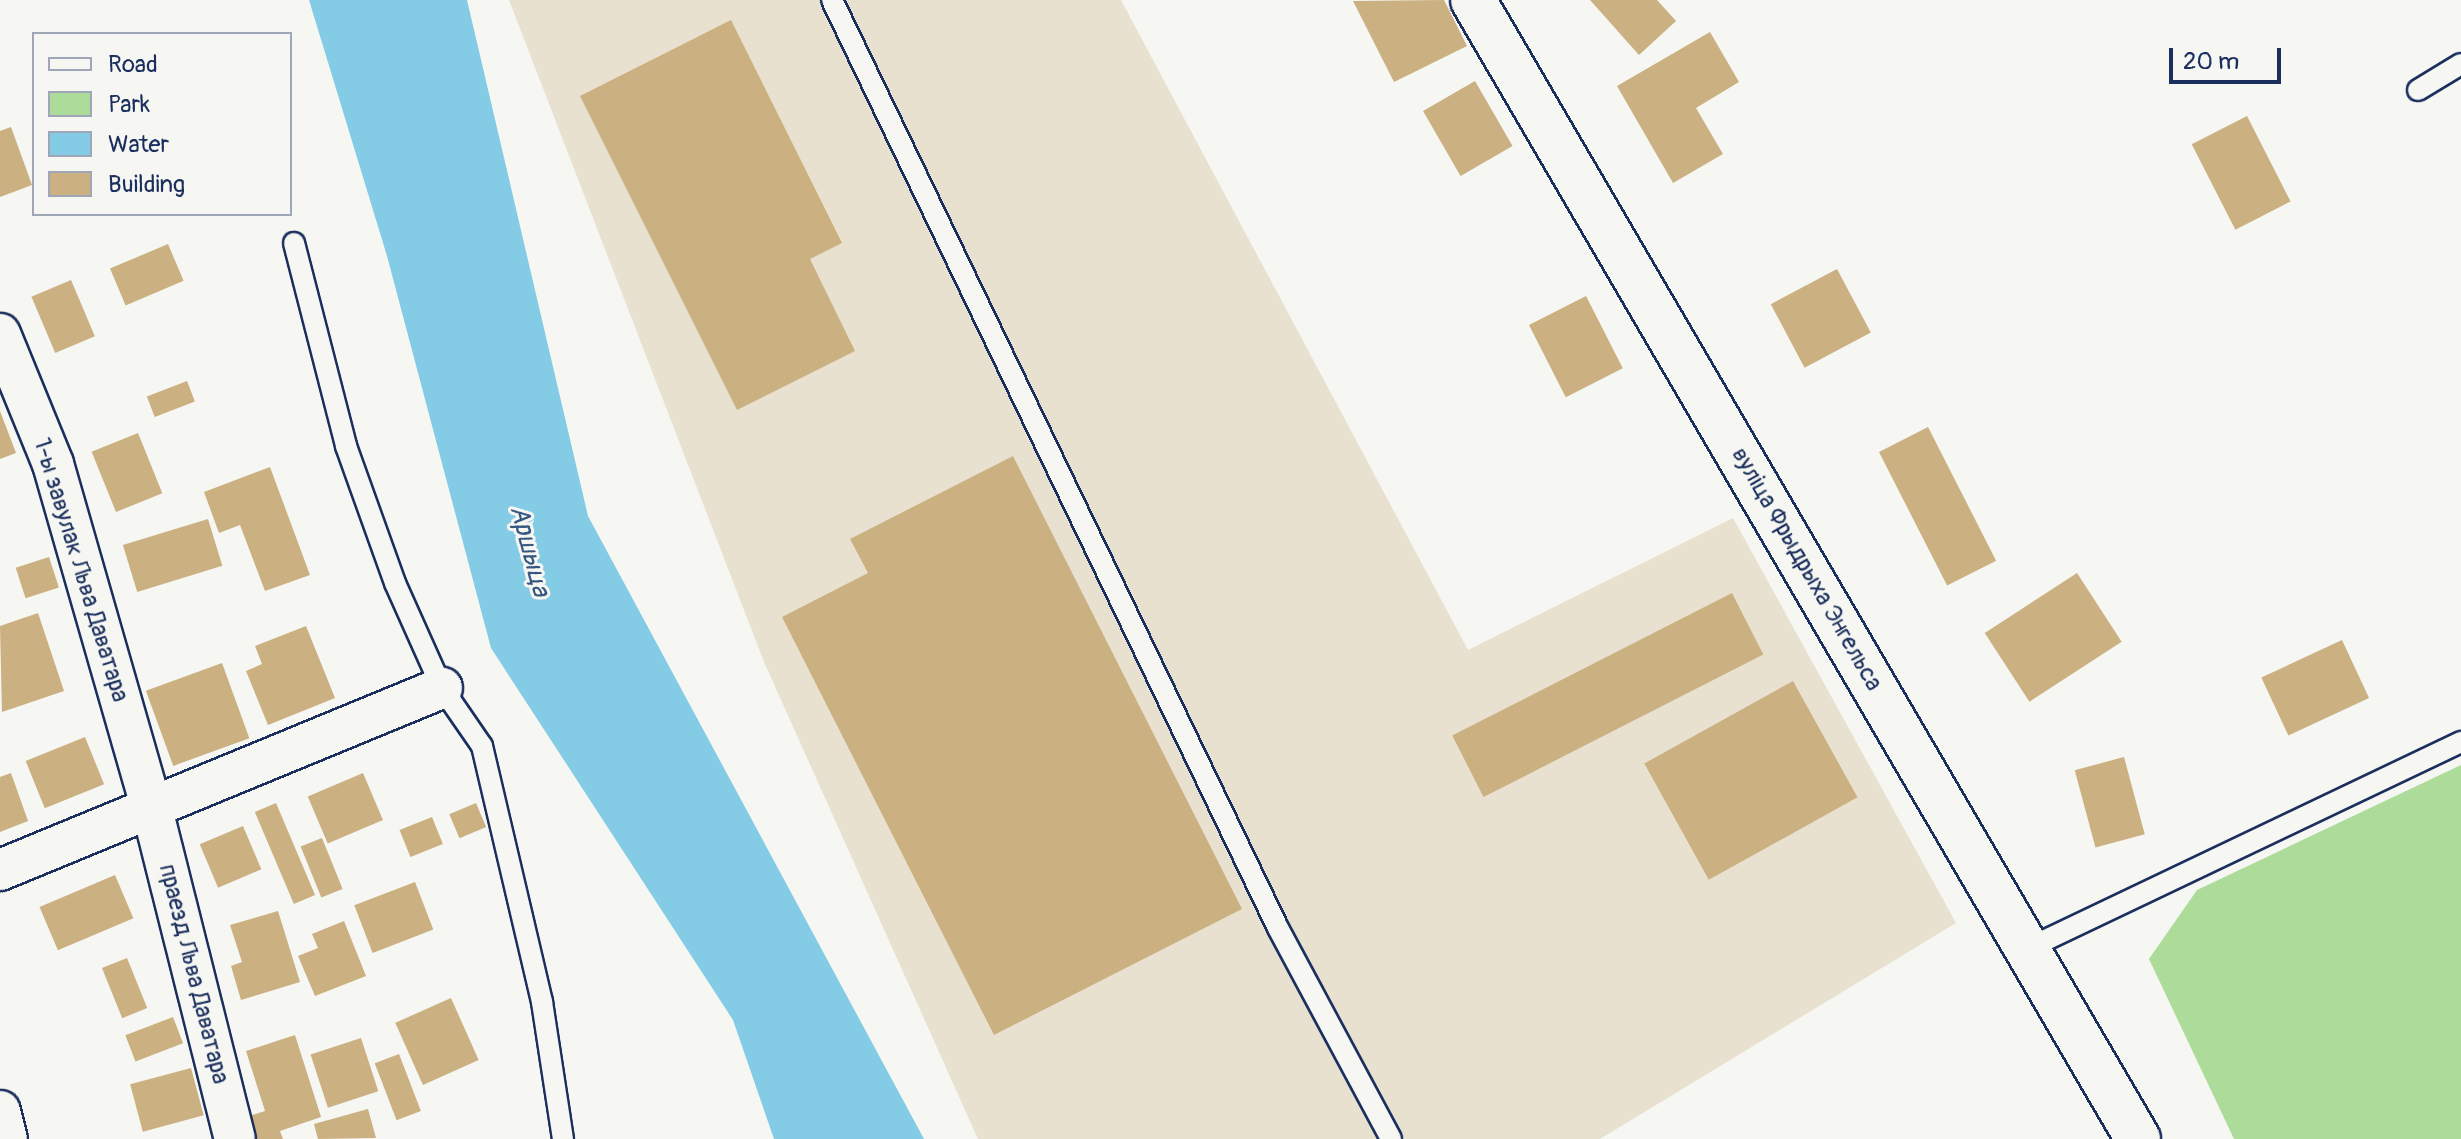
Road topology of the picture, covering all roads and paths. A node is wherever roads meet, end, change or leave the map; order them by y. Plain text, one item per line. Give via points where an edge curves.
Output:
1 (832, 0) edge
2 (1473, 0) edge
3 (2461, 64) edge
4 (2418, 90) dead end
5 (294, 243) dead end
6 (0, 334) edge
7 (442, 688) junction
8 (2461, 742) edge
9 (152, 809) junction
10 (0, 870) edge
11 (2029, 948) junction
12 (0, 1111) edge
13 (7, 1139) edge
14 (235, 1139) edge
15 (563, 1139) edge
16 (1391, 1139) edge
17 (2138, 1139) edge

1 - 16 lane via 1278,928
2 - 11 street, вуліца Фрыдрыха Энгельса
3 - 4 lane
5 - 7 lane via 346,446 395,583
6 - 9 street, 1-ы завулак Льва Даватара via 53,464
7 - 9 street
7 - 15 lane via 482,746 542,1002
8 - 11 lane
9 - 10 street
9 - 14 street, праезд Льва Даватара
11 - 17 street, вуліца Фрыдрыха Энгельса
12 - 13 street

